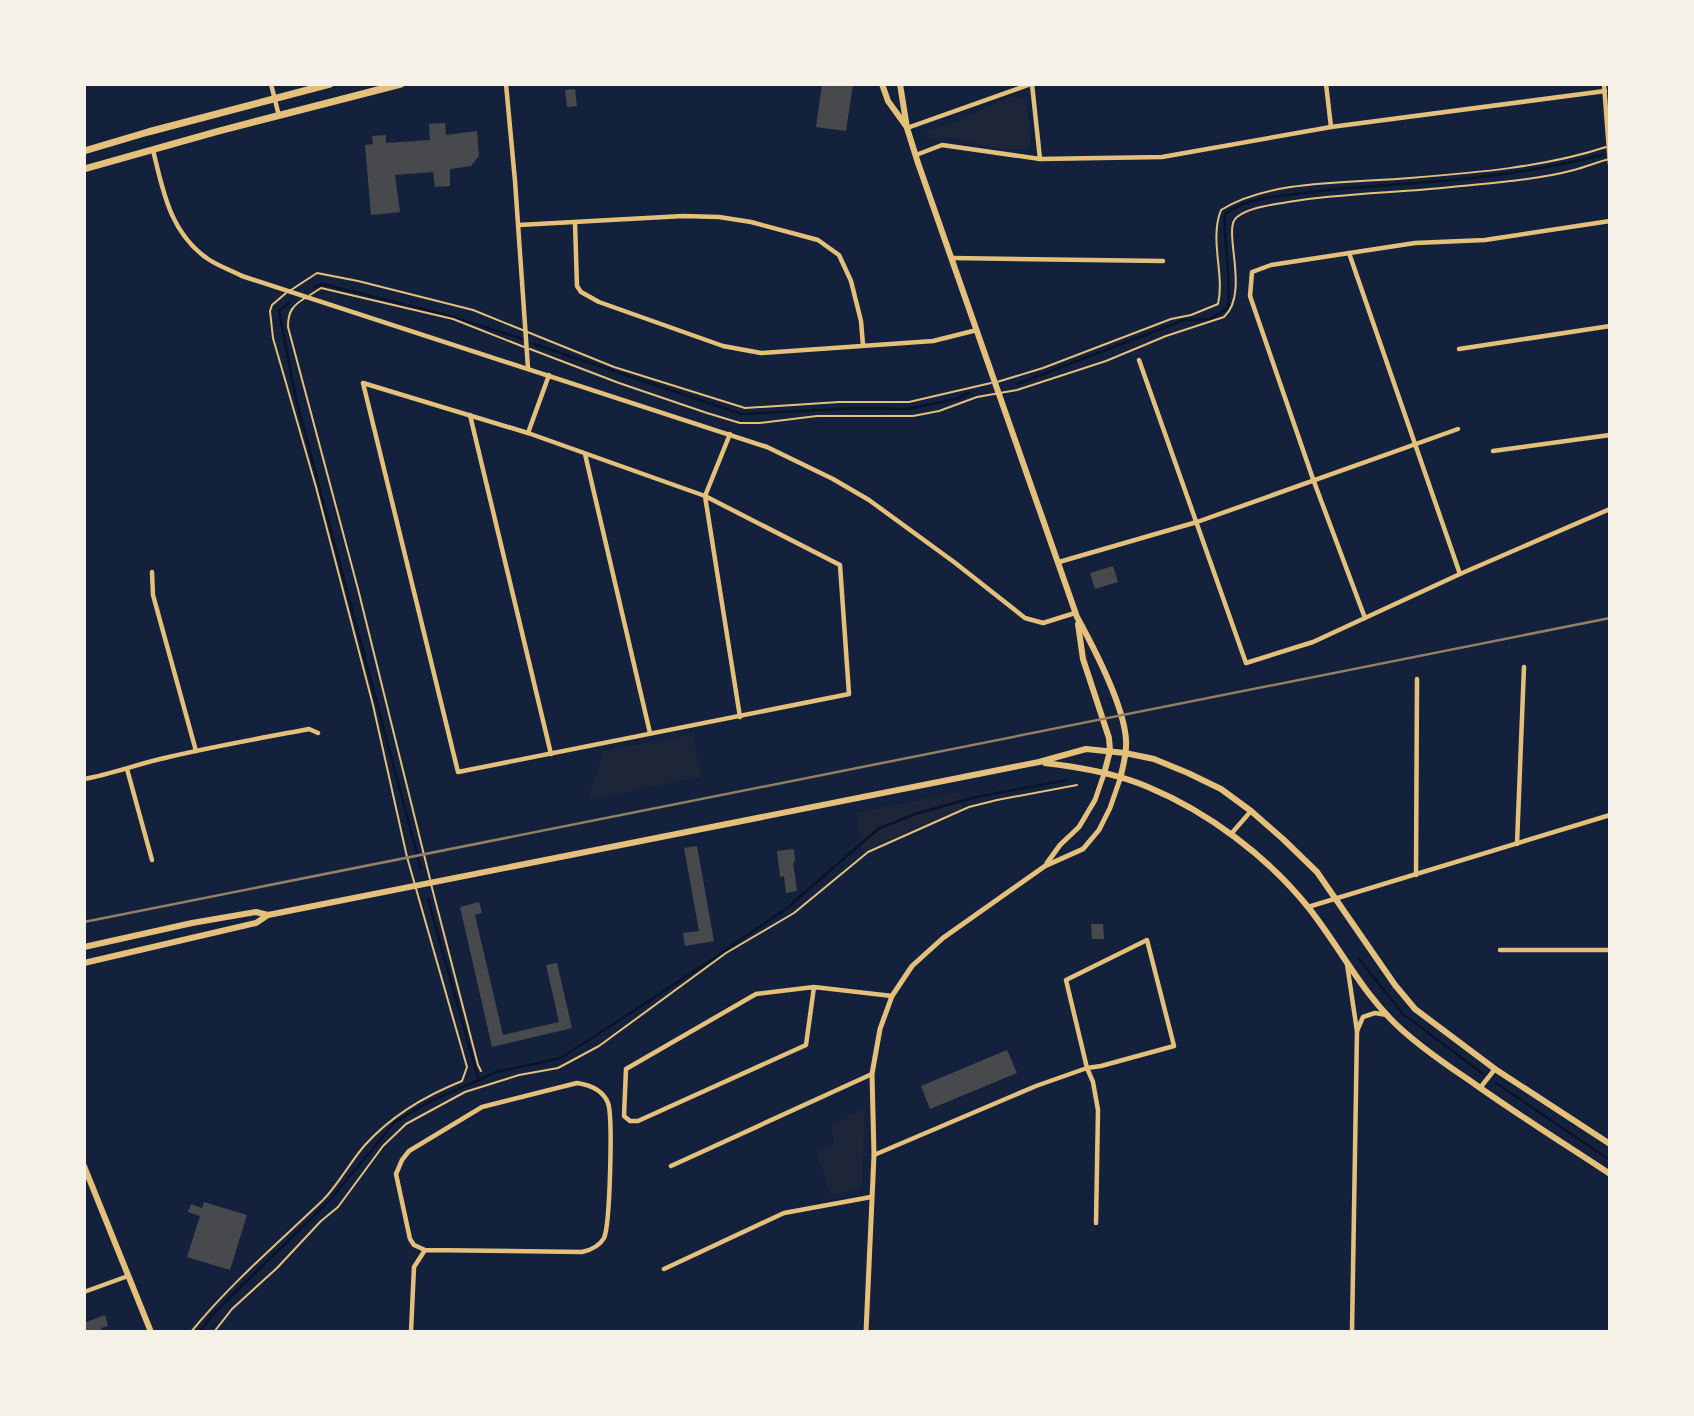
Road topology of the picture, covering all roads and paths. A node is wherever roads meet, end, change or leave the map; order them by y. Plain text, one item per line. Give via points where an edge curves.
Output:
1 (271, 84) edge
2 (330, 84) edge
3 (401, 84) edge
4 (506, 84) edge
5 (882, 84) edge
6 (900, 84) edge
7 (1032, 84) edge
8 (1326, 84) edge
9 (1604, 84) edge
10 (1605, 91) junction
11 (275, 98) junction
12 (279, 116) junction
13 (1331, 127) junction
14 (907, 128) junction
15 (1609, 145) edge
16 (153, 150) junction
17 (84, 151) edge
18 (916, 155) junction
19 (1041, 159) junction
20 (1610, 160) edge
21 (84, 169) edge
22 (1610, 221) edge
23 (575, 223) junction
24 (519, 225) junction
25 (1349, 253) junction
26 (952, 258) junction
27 (1163, 261) dead end
28 (289, 291) junction
29 (308, 297) junction
30 (1610, 326) edge
31 (978, 330) junction
32 (527, 332) junction
33 (863, 345) junction
34 (527, 348) junction
35 (1458, 349) dead end
36 (1139, 360) dead end
37 (528, 368) junction
38 (549, 375) junction
39 (995, 382) junction
40 (999, 393) junction
41 (470, 414) junction
42 (1458, 429) dead end
43 (528, 433) junction
44 (730, 434) junction
45 (1610, 435) edge
46 (1415, 445) junction
47 (1493, 451) dead end
48 (585, 453) junction
49 (1313, 479) junction
50 (705, 496) junction
51 (1610, 509) edge
52 (1197, 522) junction
53 (1059, 562) junction
54 (152, 572) dead end
55 (1460, 574) junction
56 (1077, 615) junction
57 (1365, 618) junction
58 (1524, 667) dead end
59 (1417, 679) dead end
60 (740, 717) junction
61 (318, 733) dead end
62 (650, 733) junction
63 (196, 751) junction
64 (1110, 751) junction
65 (1125, 753) junction
66 (551, 754) junction
67 (1040, 762) junction
68 (127, 769) junction
69 (1104, 774) junction
70 (84, 779) edge
71 (1121, 779) junction
72 (1077, 785) dead end
73 (1251, 811) junction
74 (1610, 815) edge
75 (1230, 835) junction
76 (1517, 844) junction
77 (152, 860) dead end
78 (1045, 866) junction
79 (1416, 875) junction
80 (430, 883) junction
81 (417, 885) junction
82 (1334, 898) junction
83 (1308, 907) junction
84 (268, 915) junction
85 (84, 947) edge
86 (1500, 950) dead end
87 (1610, 950) edge
88 (84, 963) edge
89 (1347, 964) junction
90 (814, 987) junction
91 (892, 996) junction
92 (1387, 1015) junction
93 (1357, 1031) junction
94 (1087, 1068) junction
95 (1495, 1069) junction
96 (481, 1071) dead end
97 (872, 1073) junction
98 (1480, 1088) junction
99 (1610, 1144) edge
100 (874, 1155) junction
101 (84, 1166) edge
102 (671, 1166) dead end
103 (1610, 1174) edge
104 (871, 1197) junction
105 (1096, 1223) dead end
106 (425, 1250) junction
107 (664, 1269) dead end
108 (128, 1276) junction
109 (84, 1292) edge
110 (151, 1332) edge
111 (191, 1332) edge
112 (214, 1332) edge
113 (411, 1332) edge
114 (866, 1332) edge
115 (1352, 1332) edge

1 - 11 street
2 - 11 main road
3 - 12 main road
4 - 24 street
5 - 14 main road
6 - 14 main road
7 - 14 street
7 - 19 street
8 - 13 street
9 - 10 street
10 - 13 street
10 - 15 street
11 - 12 street
11 - 17 main road
12 - 16 main road
13 - 19 street via 1162,157
14 - 18 main road
15 - 20 street
15 - 39 lane via 1550,161 1328,183 1247,198 1221,210 1217,220 1218,304
16 - 21 main road
16 - 28 street via 168,211 195,249 242,276
18 - 19 street via 942,145
18 - 26 main road
20 - 40 lane via 1492,183 1265,206 1232,222 1235,290 1232,311 1224,317
22 - 25 street via 1485,240 1415,243
23 - 24 street
23 - 33 street via 578,286 599,303 723,346 761,353
23 - 33 street via 719,217 818,240 839,255 861,321
24 - 32 street
25 - 46 street
25 - 49 street via 1260,267 1250,280 1250,296
26 - 27 street
26 - 31 main road
28 - 29 street
28 - 32 lane via 317,273 473,310
28 - 81 lane via 272,305 273,338 316,486
29 - 34 lane via 321,288 352,295 453,319
29 - 37 street
29 - 80 lane via 288,314 288,327
30 - 35 street
31 - 33 street via 933,341
31 - 39 main road
32 - 34 street
32 - 39 lane via 745,408 909,402
34 - 37 street
34 - 40 lane via 740,423 817,416 912,416
36 - 52 street
37 - 38 street
38 - 43 street
38 - 44 street
39 - 40 main road
40 - 53 main road
41 - 43 street
41 - 66 street
41 - 66 street via 363,383 458,772
42 - 46 street
43 - 48 street
44 - 50 street
44 - 56 street via 802,463 869,500 1025,618 1043,623
45 - 47 street
46 - 49 street
46 - 55 street
48 - 50 street
48 - 62 street
49 - 52 street
49 - 57 street
50 - 60 street
50 - 60 street via 840,565 849,694
51 - 55 street
52 - 53 street
52 - 57 street via 1246,663 1313,642
53 - 56 main road
54 - 63 street via 153,595
55 - 57 street
56 - 64 main road via 1083,659
56 - 65 main road via 1098,655 1120,716
58 - 76 street
59 - 79 street
60 - 62 street
61 - 63 street via 309,729
62 - 66 street
63 - 68 street
64 - 65 main road
64 - 67 main road via 1086,749
64 - 69 main road
65 - 71 main road
65 - 73 main road via 1188,772
67 - 69 main road
67 - 80 main road
68 - 70 street
68 - 77 street
69 - 71 main road
69 - 78 street via 1079,827
71 - 75 main road via 1146,786 1204,815
71 - 78 street via 1099,830 1083,849
72 - 112 path via 969,807 868,852 794,913 726,954 599,1046 558,1068 465,1092 407,1124 383,1146 338,1207
73 - 75 street
73 - 82 main road via 1317,872
74 - 76 street
75 - 83 main road
76 - 79 street
78 - 91 street via 943,937 912,966
79 - 82 street
80 - 81 main road
80 - 96 lane
81 - 84 main road
81 - 111 lane via 466,1074 407,1108 365,1144 325,1198
82 - 83 street
82 - 95 main road via 1415,1009
83 - 89 main road
84 - 85 main road via 256,912 192,923
84 - 88 main road via 256,923
86 - 87 street
89 - 92 main road
89 - 93 street
90 - 90 street via 806,1045 638,1121 624,1116 626,1069 756,993
90 - 91 street
91 - 97 street
92 - 93 street via 1363,1017
92 - 98 main road via 1424,1049
93 - 115 street
94 - 94 street via 1066,980 1147,940 1174,1046
94 - 100 street
94 - 105 street via 1098,1110
95 - 98 street
95 - 99 main road
97 - 100 street
97 - 102 street
98 - 103 main road
100 - 104 street
101 - 108 main road
104 - 107 street via 784,1213
104 - 114 street
106 - 106 street via 582,1252 600,1243 608,1219 610,1133 608,1102 602,1094 577,1083 492,1103 409,1151 398,1166 396,1182 410,1239
106 - 113 street via 414,1267
108 - 109 street
108 - 110 main road

